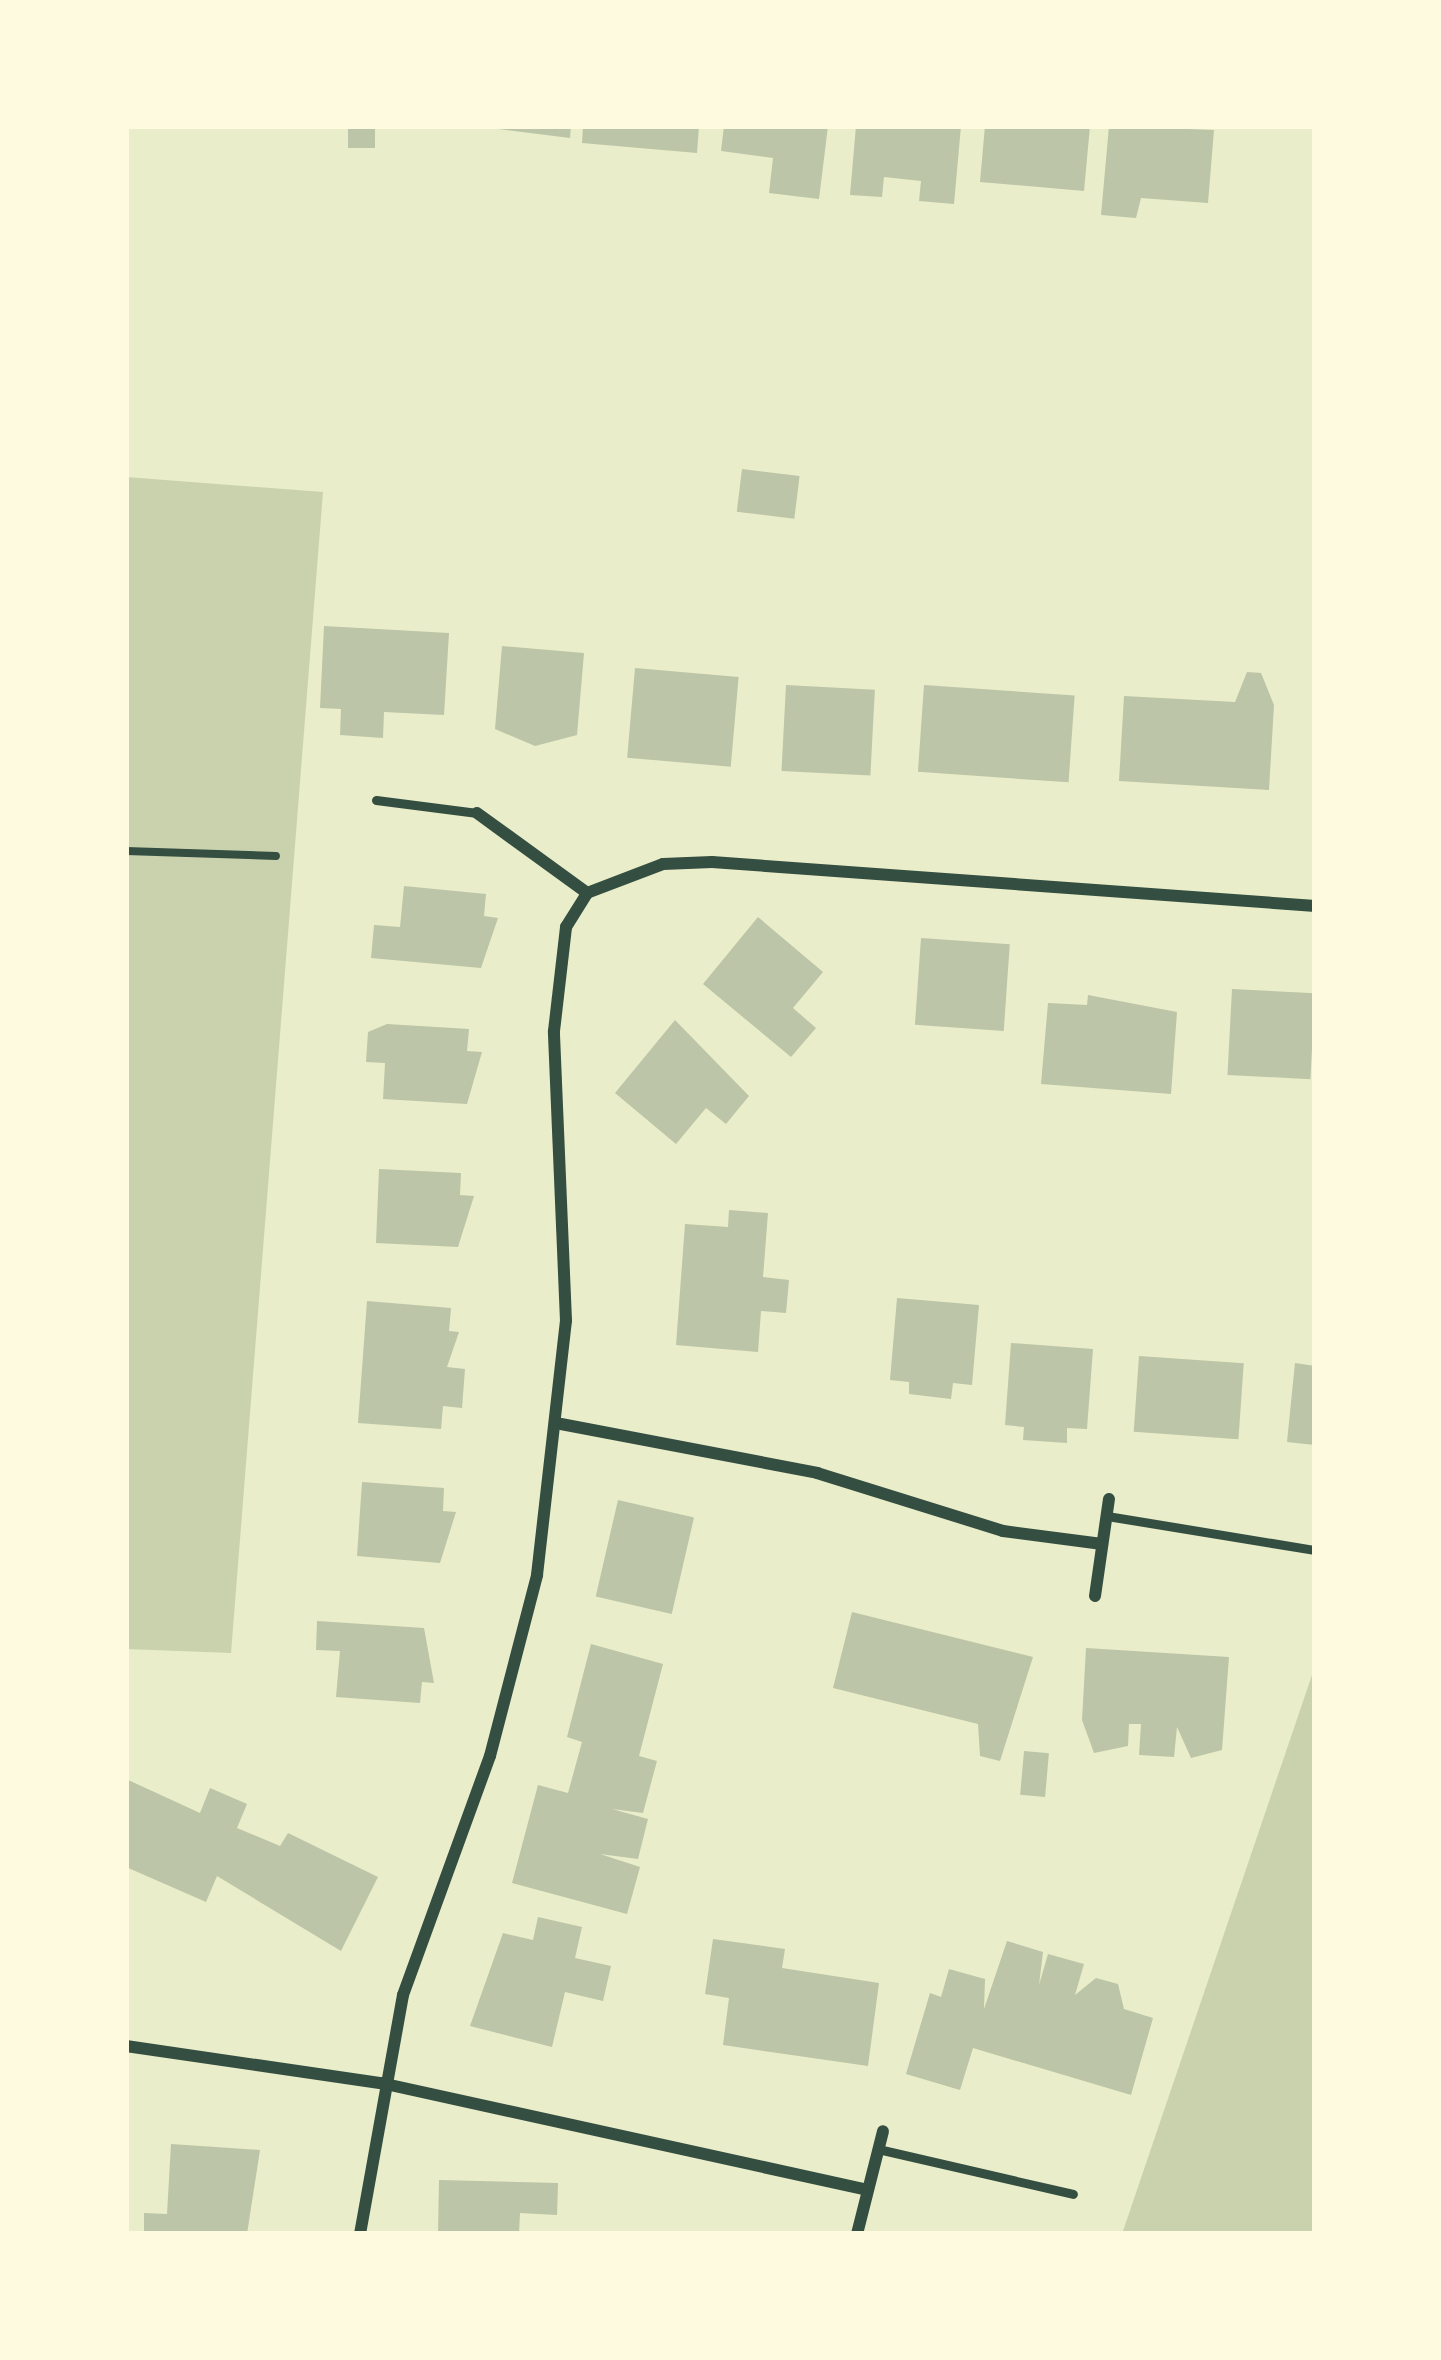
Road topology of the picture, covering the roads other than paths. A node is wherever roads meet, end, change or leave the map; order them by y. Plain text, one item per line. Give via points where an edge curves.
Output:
1 (376, 800) dead end
2 (477, 813) joint
3 (587, 893) junction
4 (1315, 906) edge
5 (562, 1424) junction
6 (1109, 1499) dead end
7 (1107, 1516) junction
8 (1102, 1544) junction
9 (1315, 1550) edge
10 (1095, 1596) dead end
11 (126, 2046) edge
12 (381, 2084) junction
13 (883, 2131) dead end
14 (878, 2149) junction
15 (867, 2190) junction
16 (1073, 2194) dead end
17 (360, 2234) edge
18 (857, 2234) edge

1 - 2 lane
2 - 3 street
3 - 4 street via 663,864 712,862
3 - 5 street via 566,927 554,1031
5 - 8 street via 817,1473 1003,1532
5 - 12 street via 490,1756
6 - 7 street
7 - 8 street
7 - 9 lane
8 - 10 street
11 - 12 street
12 - 15 street
12 - 17 street
13 - 14 street
14 - 15 street
14 - 16 lane
15 - 18 street

